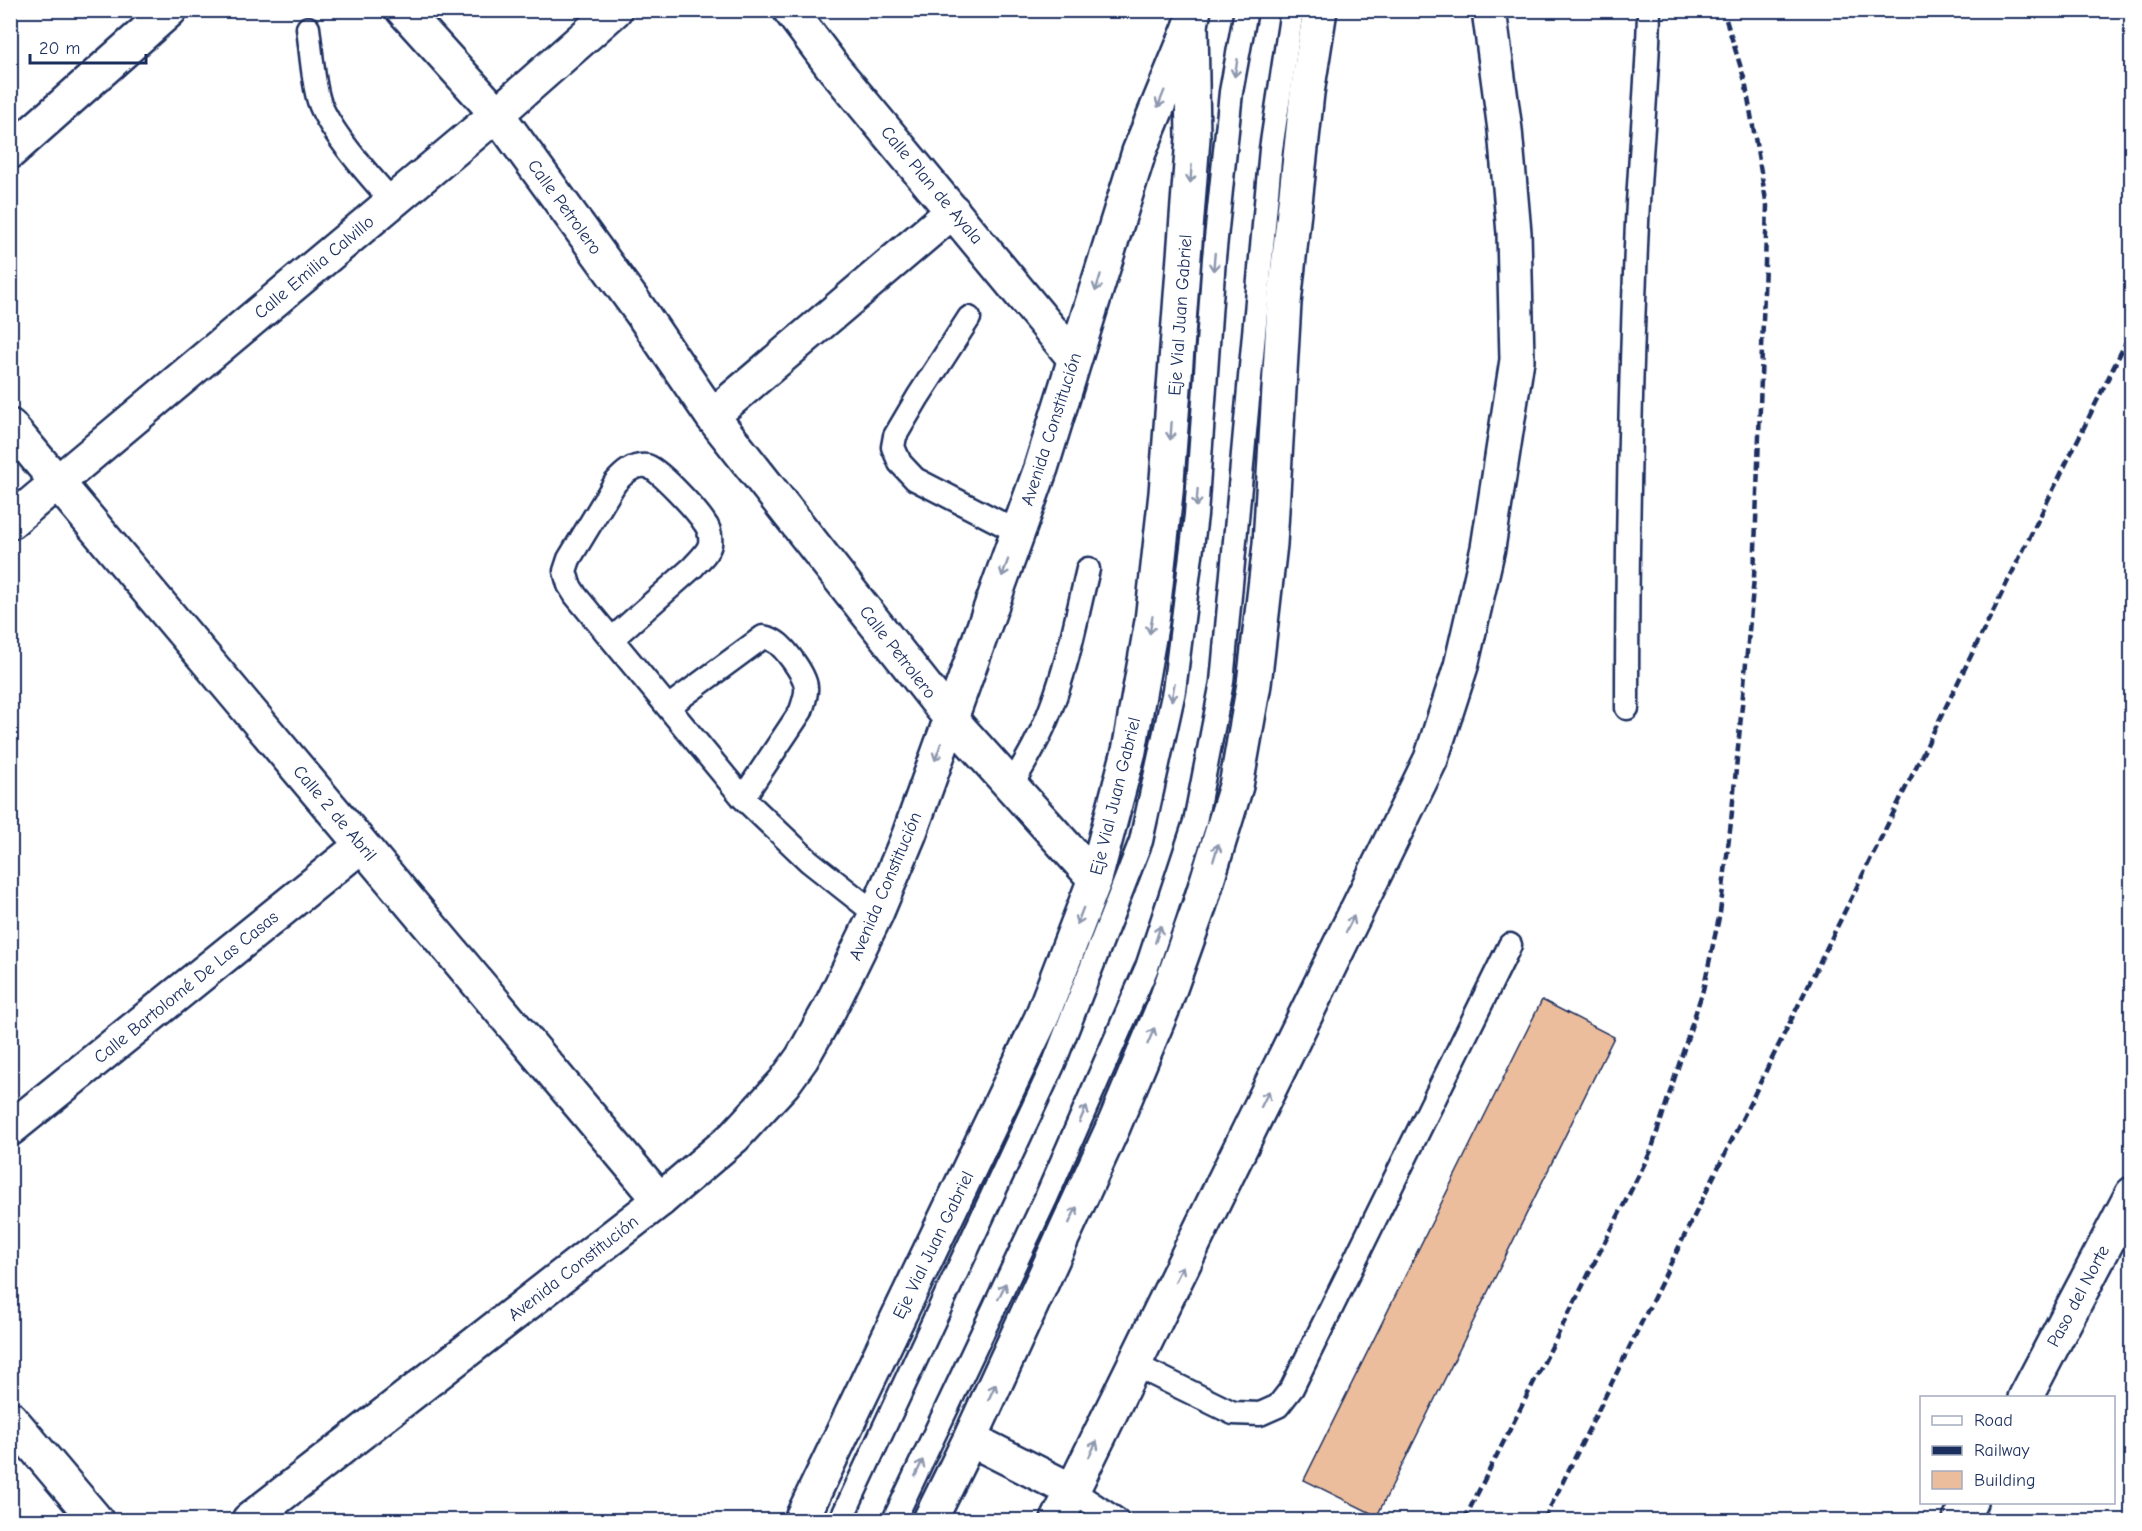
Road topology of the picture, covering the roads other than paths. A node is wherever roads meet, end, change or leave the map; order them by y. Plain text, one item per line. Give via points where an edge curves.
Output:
1 (170, 10) edge
2 (403, 10) edge
3 (615, 10) edge
4 (790, 10) edge
5 (1246, 10) edge
6 (1292, 10) edge
7 (1320, 10) edge
8 (1489, 10) edge
9 (1649, 10) edge
10 (1192, 18) edge
11 (308, 28) dead end
12 (497, 114) junction
13 (10, 152) edge
14 (392, 201) junction
15 (953, 211) junction
16 (969, 318) dead end
17 (1074, 358) junction
18 (712, 416) junction
19 (10, 426) edge
20 (58, 483) junction
21 (10, 522) edge
22 (1018, 532) junction
23 (1088, 569) dead end
24 (612, 639) junction
25 (668, 707) junction
26 (1627, 708) dead end
27 (950, 718) junction
28 (1011, 786) junction
29 (743, 798) junction
30 (362, 845) junction
31 (1095, 879) junction
32 (876, 914) junction
33 (1510, 945) dead end
34 (10, 1129) edge
35 (2132, 1194) edge
36 (660, 1200) junction
37 (1135, 1365) junction
38 (2026, 1396) edge
39 (10, 1418) edge
40 (970, 1439) junction
41 (1073, 1491) junction
42 (1969, 1504) edge
43 (96, 1521) edge
44 (249, 1521) edge
45 (801, 1521) edge
46 (841, 1521) edge
47 (894, 1521) edge
48 (930, 1521) edge
49 (1058, 1521) edge
50 (1117, 1521) edge
51 (1960, 1521) edge

1 - 13 street
2 - 12 street, Calle Petrolero
3 - 12 street, Calle Emilia Calvillo
4 - 15 street, Calle Plan de Ayala
5 -> 46 lane via 1231,92 1214,258 1196,515 1183,621 1174,691 1141,841 1054,1063
47 -> 6 lane via 1046,1198 1147,967 1195,822 1222,682 1271,149
40 -> 7 street via 1114,1125 1163,1008 1236,786 1254,684 1270,544 1284,303
37 -> 8 street via 1431,759 1461,666 1488,548 1517,360 1514,233
9 - 26 lane via 1632,334
10 -> 17 street, Avenida Constitución via 1139,152
10 -> 31 street, Eje Vial Juan Gabriel via 1193,138 1166,493 1152,621 1129,751
11 - 14 lane via 319,101 330,123
12 - 14 street, Calle Emilia Calvillo
12 - 18 street, Calle Petrolero
14 - 20 street, Calle Emilia Calvillo
15 - 17 street, Calle Plan de Ayala
15 - 18 street
16 - 22 lane via 918,397 893,447 900,463 915,479
17 - 22 street, Avenida Constitución
18 - 27 street, Calle Petrolero
19 - 20 street, Calle 2 de Abril
20 - 21 street, Calle Emilia Calvillo
20 - 30 street, Calle 2 de Abril
22 -> 27 street, Avenida Constitución
23 - 28 lane via 1052,708
24 - 24 lane via 693,567 710,545 710,532 704,521 659,472 647,466 634,467 619,478 568,559 569,585
24 - 25 lane
25 - 29 lane
25 - 29 lane via 763,637 774,640 785,650 804,677 805,698 801,711
27 - 28 street, Calle Petrolero
27 -> 32 street, Avenida Constitución
28 - 31 street, Calle Petrolero
29 - 32 lane via 809,861
30 - 34 street, Calle Bartolomé De Las Casas
30 - 36 street, Calle 2 de Abril
31 -> 45 street, Eje Vial Juan Gabriel via 1041,1018
32 - 36 street, Avenida Constitución via 829,1010 790,1075 734,1137
33 - 37 lane via 1292,1388 1278,1406 1260,1414 1233,1413
35 - 38 street, Paso del Norte
36 - 44 street, Avenida Constitución
41 -> 37 street
39 - 43 street
40 - 41 street
40 - 48 street
41 - 49 street
41 - 50 lane
42 - 51 street

